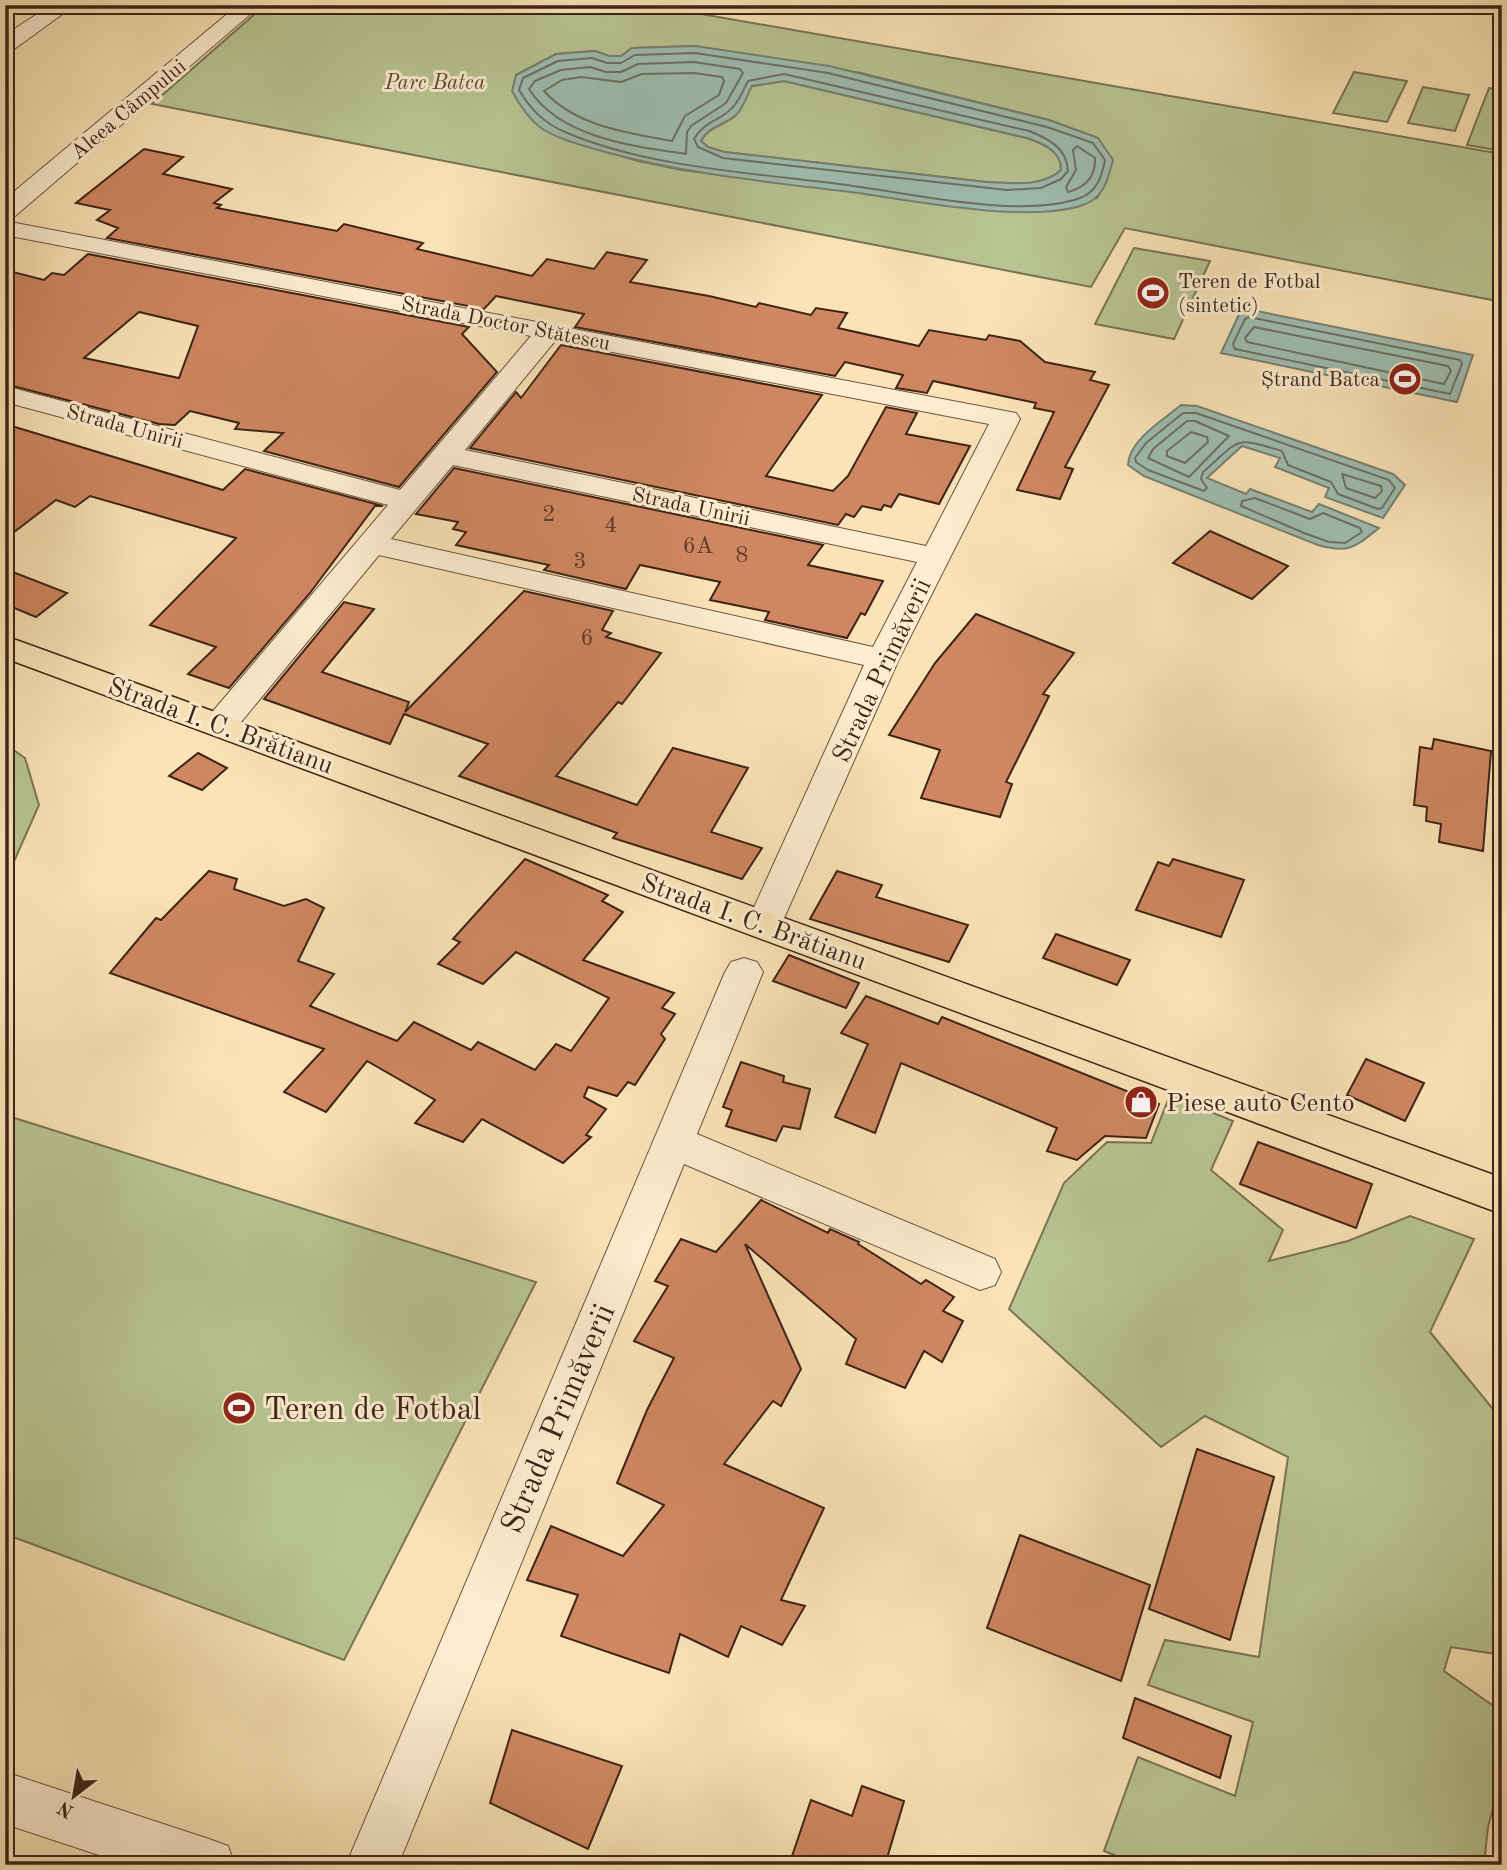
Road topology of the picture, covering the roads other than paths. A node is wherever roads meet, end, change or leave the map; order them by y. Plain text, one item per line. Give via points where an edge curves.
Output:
1 (65, 5) edge
2 (251, 5) edge
3 (5, 45) edge
4 (5, 212) edge
5 (5, 228) edge
6 (549, 331) junction
7 (5, 394) edge
8 (1006, 419) joint
9 (446, 455) junction
10 (408, 501) junction
11 (372, 544) junction
12 (935, 557) junction
13 (5, 646) edge
14 (883, 659) junction
15 (220, 725) junction
16 (764, 925) junction
17 (744, 972) dead end
18 (673, 1141) junction
19 (1502, 1196) edge
20 (980, 1272) dead end
21 (5, 1798) edge
22 (209, 1865) edge
23 (372, 1865) edge

1 - 3 street
2 - 4 street, Aleea Câmpului
5 - 6 street, Strada Doctor Stătescu
6 - 8 street, Strada Doctor Stătescu
6 - 9 street
7 - 10 street, Strada Unirii
8 - 12 street, Strada Primăverii
9 - 10 street
9 - 12 street, Strada Unirii
10 - 11 street
11 - 14 street
11 - 15 street
12 - 14 street, Strada Primăverii
13 - 15 main road, Strada I. C. Brătianu
14 - 16 street, Strada Primăverii
15 - 16 main road, Strada I. C. Brătianu
16 - 19 main road, Strada I. C. Brătianu
17 - 18 street, Strada Primăverii
18 - 20 street
18 - 23 street, Strada Primăverii
21 - 22 street

